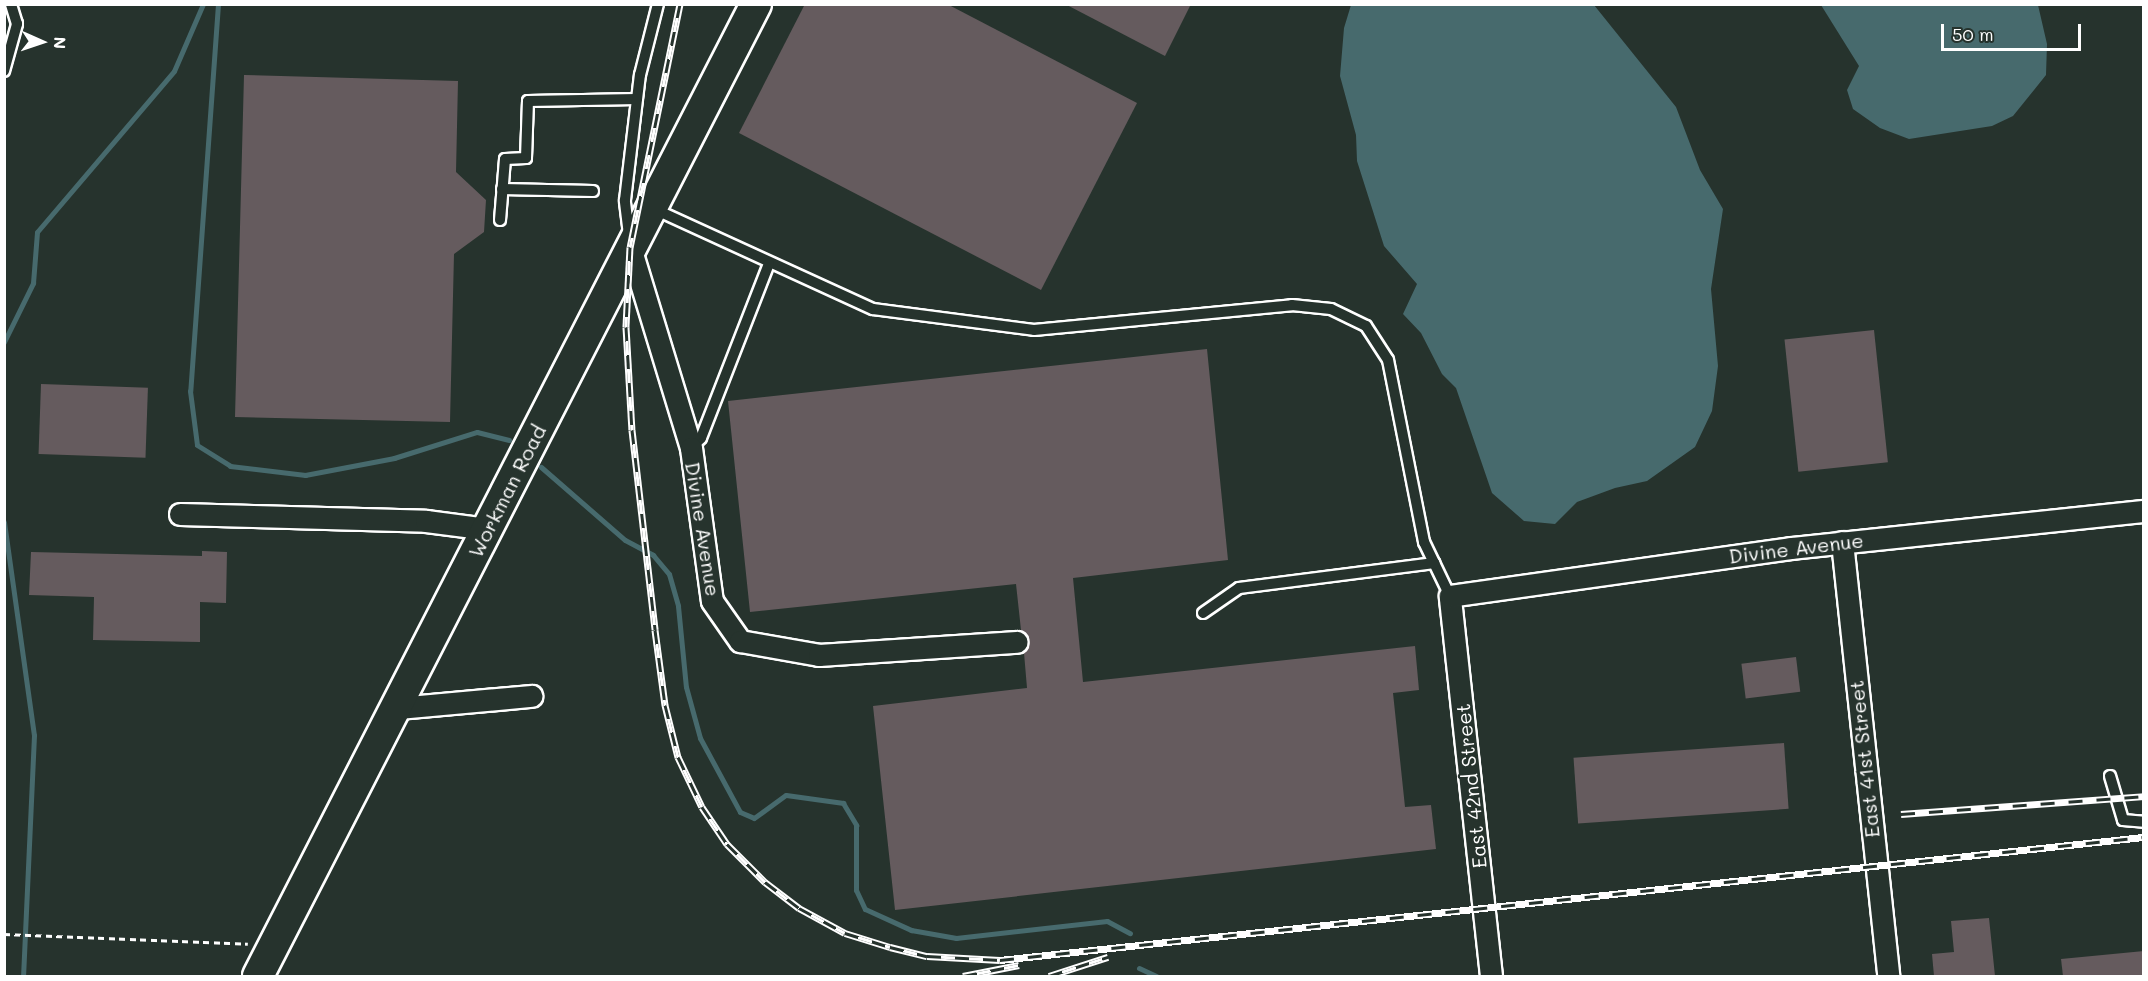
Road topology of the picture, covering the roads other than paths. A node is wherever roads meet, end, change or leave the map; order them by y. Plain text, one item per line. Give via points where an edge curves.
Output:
1 (12, 4) edge
2 (658, 4) edge
3 (756, 4) edge
4 (4, 71) edge
5 (637, 99) junction
6 (502, 189) junction
7 (593, 191) dead end
8 (651, 208) junction
9 (500, 220) dead end
10 (630, 247) junction
11 (769, 264) junction
12 (691, 448) junction
13 (2144, 511) edge
14 (180, 514) dead end
15 (488, 529) junction
16 (1842, 542) junction
17 (1434, 563) junction
18 (1450, 596) junction
19 (1203, 613) dead end
20 (1017, 642) dead end
21 (531, 696) dead end
22 (398, 708) junction
23 (2110, 776) dead end
24 (2144, 822) edge
25 (258, 976) edge
26 (1491, 976) edge
27 (1888, 976) edge

1 - 4 lane via 18,24
2 - 5 lane
3 - 8 street, Workman Road
5 - 6 lane via 528,101 526,158 505,159
5 - 10 lane via 625,200
6 - 7 lane
6 - 9 lane
8 - 10 street, Workman Road
8 - 11 lane
10 - 12 street, Divine Avenue
10 - 15 street, Workman Road
11 - 12 lane via 701,438
11 - 17 lane via 873,309 1034,330 1292,305 1331,309 1366,326 1388,360 1424,542
12 - 20 street, Divine Avenue via 712,602 740,641 819,656
13 - 16 street, Divine Avenue
14 - 15 street via 426,521
15 - 22 street, Workman Road
16 - 18 street, Divine Avenue
16 - 27 street, East 41st Street
17 - 18 lane
17 - 19 lane via 1239,588
18 - 26 street, East 42nd Street
21 - 22 street
22 - 25 street, Workman Road
23 - 24 lane via 2122,820

